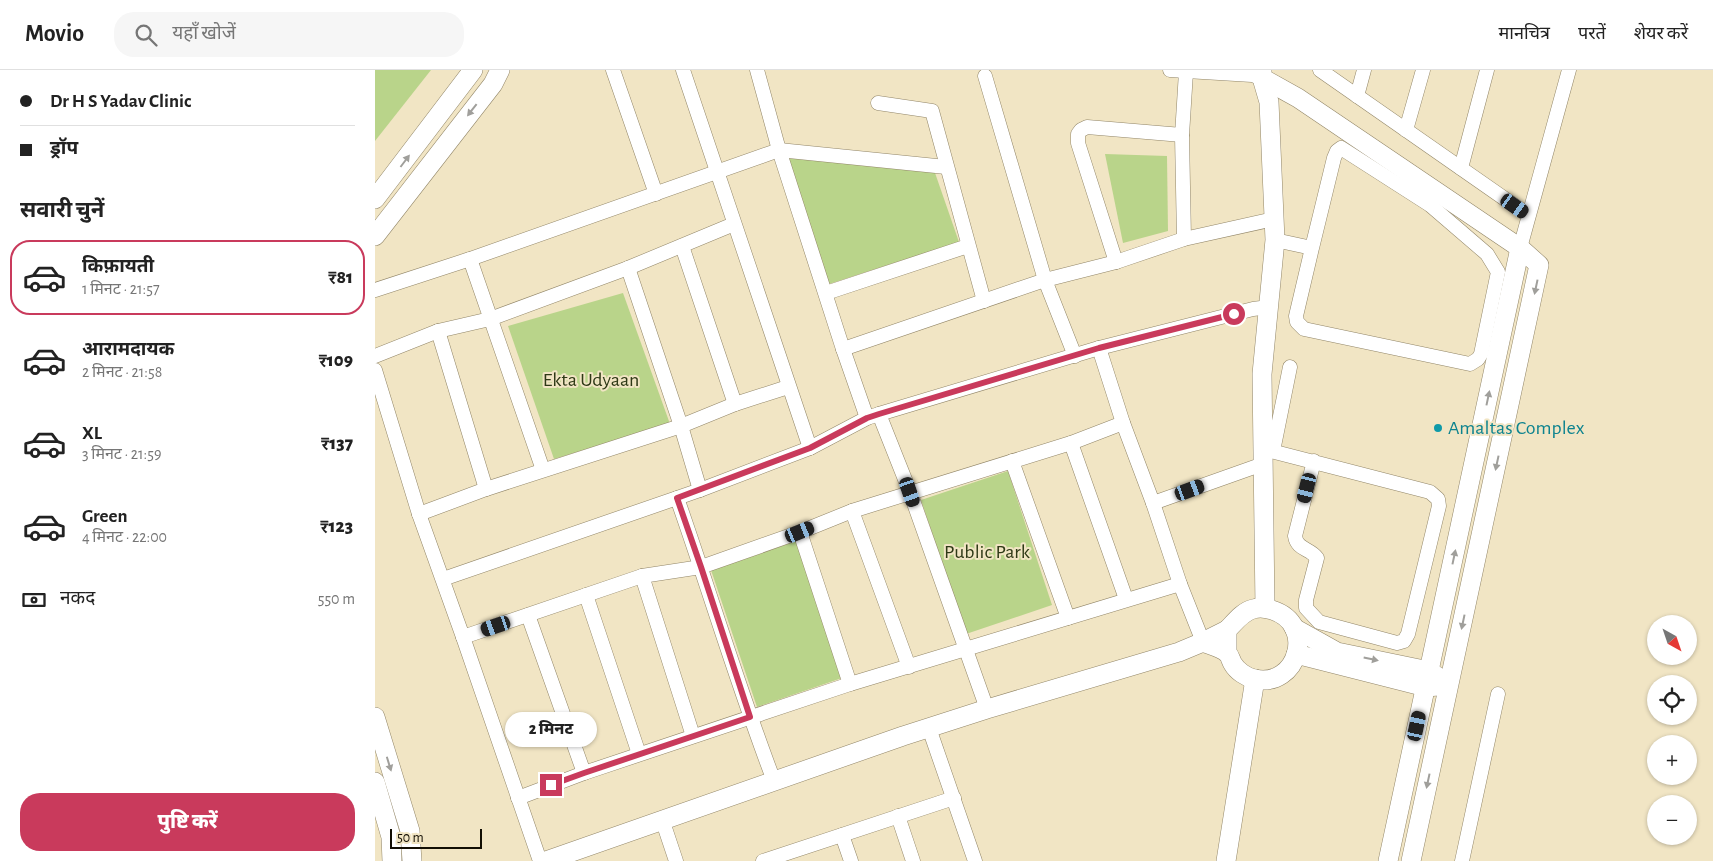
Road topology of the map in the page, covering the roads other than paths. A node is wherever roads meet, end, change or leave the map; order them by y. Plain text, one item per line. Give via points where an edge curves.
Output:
1 (473, 70) edge
2 (500, 70) edge
3 (613, 70) edge
4 (683, 70) edge
5 (757, 70) edge
6 (1170, 70) edge
7 (1320, 70) edge
8 (1364, 70) edge
9 (1423, 70) edge
10 (1487, 70) edge
11 (1569, 70) edge
12 (1186, 72) junction
13 (1262, 74) edge
14 (985, 76) dead end
15 (1357, 96) junction
16 (878, 102) dead end
17 (1406, 130) junction
18 (1182, 135) junction
19 (779, 150) junction
20 (946, 167) junction
21 (1461, 168) junction
22 (718, 172) junction
23 (656, 194) junction
24 (375, 199) edge
25 (1528, 215) junction
26 (1274, 219) junction
27 (734, 224) junction
28 (375, 236) edge
29 (1184, 239) junction
30 (1275, 240) junction
31 (682, 246) junction
32 (968, 246) junction
33 (1312, 248) junction
34 (1520, 248) junction
35 (470, 259) junction
36 (1116, 262) junction
37 (628, 268) junction
38 (1045, 280) junction
39 (375, 290) edge
40 (826, 293) junction
41 (984, 301) junction
42 (1269, 307) junction
43 (490, 319) junction
44 (438, 331) junction
45 (843, 348) junction
46 (1099, 348) junction
47 (375, 356) edge
48 (1075, 356) junction
49 (1290, 367) dead end
50 (375, 370) edge
51 (788, 387) junction
52 (735, 404) junction
53 (873, 416) junction
54 (1123, 423) junction
55 (681, 426) junction
56 (1071, 443) junction
57 (810, 448) junction
58 (1267, 455) junction
59 (1012, 461) junction
60 (1315, 461) junction
61 (543, 470) junction
62 (486, 489) junction
63 (700, 490) junction
64 (910, 492) junction
65 (677, 498) junction
66 (1153, 503) junction
67 (852, 511) junction
68 (419, 514) junction
69 (800, 532) junction
70 (701, 567) junction
71 (641, 576) junction
72 (443, 578) junction
73 (1180, 584) junction
74 (586, 595) junction
75 (1126, 599) junction
76 (1265, 608) junction
77 (528, 615) junction
78 (1068, 618) junction
79 (1294, 628) junction
80 (1227, 630) junction
81 (463, 637) junction
82 (1203, 642) junction
83 (965, 649) junction
84 (1227, 653) junction
85 (1296, 654) junction
86 (909, 667) junction
87 (1255, 679) junction
88 (1428, 679) junction
89 (850, 684) junction
90 (1449, 685) junction
91 (1498, 694) dead end
92 (987, 709) junction
93 (375, 717) edge
94 (750, 717) junction
95 (929, 728) junction
96 (693, 736) junction
97 (639, 754) junction
98 (584, 773) junction
99 (774, 781) junction
100 (375, 782) edge
101 (518, 798) junction
102 (954, 798) junction
103 (898, 816) junction
104 (662, 820) junction
105 (842, 835) junction
106 (788, 857) edge
107 (392, 861) edge
108 (412, 861) edge
109 (540, 861) edge
110 (546, 861) edge
111 (676, 861) edge
112 (763, 861) edge
113 (851, 861) edge
114 (913, 861) edge
115 (975, 861) edge
116 (1226, 861) edge
117 (1388, 861) edge
118 (1411, 861) edge
119 (1462, 861) edge

24 -> 1 street
2 -> 28 street via 493,84
3 - 23 street
4 - 22 street
5 - 19 street
6 - 12 street
7 - 15 street
8 - 15 street
9 - 17 street
10 - 21 street
11 - 25 street
12 - 13 street
12 - 18 street
13 - 26 street via 1269,102
13 - 34 street
14 - 38 street
15 - 17 street
16 - 20 street via 931,111
17 - 21 street
18 - 29 street
18 - 36 street via 1087,127 1078,134 1078,143
19 - 20 street
19 - 22 street
19 - 40 street
20 - 32 street
21 - 25 street
22 - 23 street
22 - 27 street
23 - 35 street
25 - 34 street
26 - 29 street
26 - 30 street
27 - 31 street
27 - 51 street
29 - 36 street
30 - 33 street
30 - 42 street
31 - 37 street
31 - 52 street
32 - 40 street
32 - 41 street
33 - 33 street via 1334,158 1341,148 1431,205 1494,262 1498,272 1481,354 1470,364 1304,330 1296,316
88 -> 34 street
34 -> 90 street via 1540,268
35 - 39 street
35 - 43 street
36 - 38 street
37 - 43 street
37 - 55 street
38 - 41 street
38 - 48 street
40 - 45 street
41 - 45 street
42 - 46 street
42 - 58 street via 1262,374
43 - 44 street
43 - 61 street
44 - 47 street
44 - 62 street
45 - 53 street
46 - 48 street
46 - 54 street
48 - 53 street
49 - 58 street
50 - 68 street
51 - 52 street
51 - 57 street
52 - 55 street
53 - 57 street
53 - 64 street
54 - 56 street
54 - 66 street
55 - 61 street
55 - 63 street
56 - 59 street
56 - 75 street
57 - 63 street
58 - 60 street
58 - 66 street
58 - 76 street
59 - 64 street
59 - 78 street
60 - 60 street via 1430,492 1438,499 1437,515 1404,641 1397,643 1319,622 1307,608 1306,600 1317,558 1296,543 1295,536
61 - 62 street
62 - 68 street
63 - 65 street
64 - 67 street
64 - 83 street
65 - 70 street
65 - 72 street
66 - 73 street
67 - 69 street
67 - 86 street
68 - 72 street
69 - 70 street
69 - 89 street
70 - 71 street
70 - 94 street
71 - 74 street
71 - 96 street
72 - 81 street
73 - 75 street
73 - 82 street
74 - 77 street
74 - 97 street
75 - 78 street
76 - 79 street via 1281,613
76 - 80 street via 1241,615
77 - 81 street
77 - 98 street
78 - 83 street
79 - 85 street
79 -> 88 street via 1337,652
80 - 82 street
80 - 84 street
81 - 101 street
82 - 84 street
82 - 92 street
83 - 86 street
83 - 92 street
84 - 87 street via 1233,666
85 - 87 street via 1284,672 1271,679
85 - 88 street
86 - 89 street
87 - 116 street
88 - 90 street
88 - 117 street
89 - 94 street
90 -> 118 street
91 - 119 street
92 - 95 street
93 -> 108 street via 410,831
94 - 96 street
94 - 99 street
95 - 99 street
95 - 102 street
96 - 97 street
97 - 98 street
98 - 101 street
99 - 104 street
100 - 107 street via 391,837
101 - 109 street
102 - 103 street
102 - 115 street
103 - 105 street
103 - 114 street
104 - 110 street
104 - 111 street
105 - 106 street
105 - 113 street
106 - 112 street

